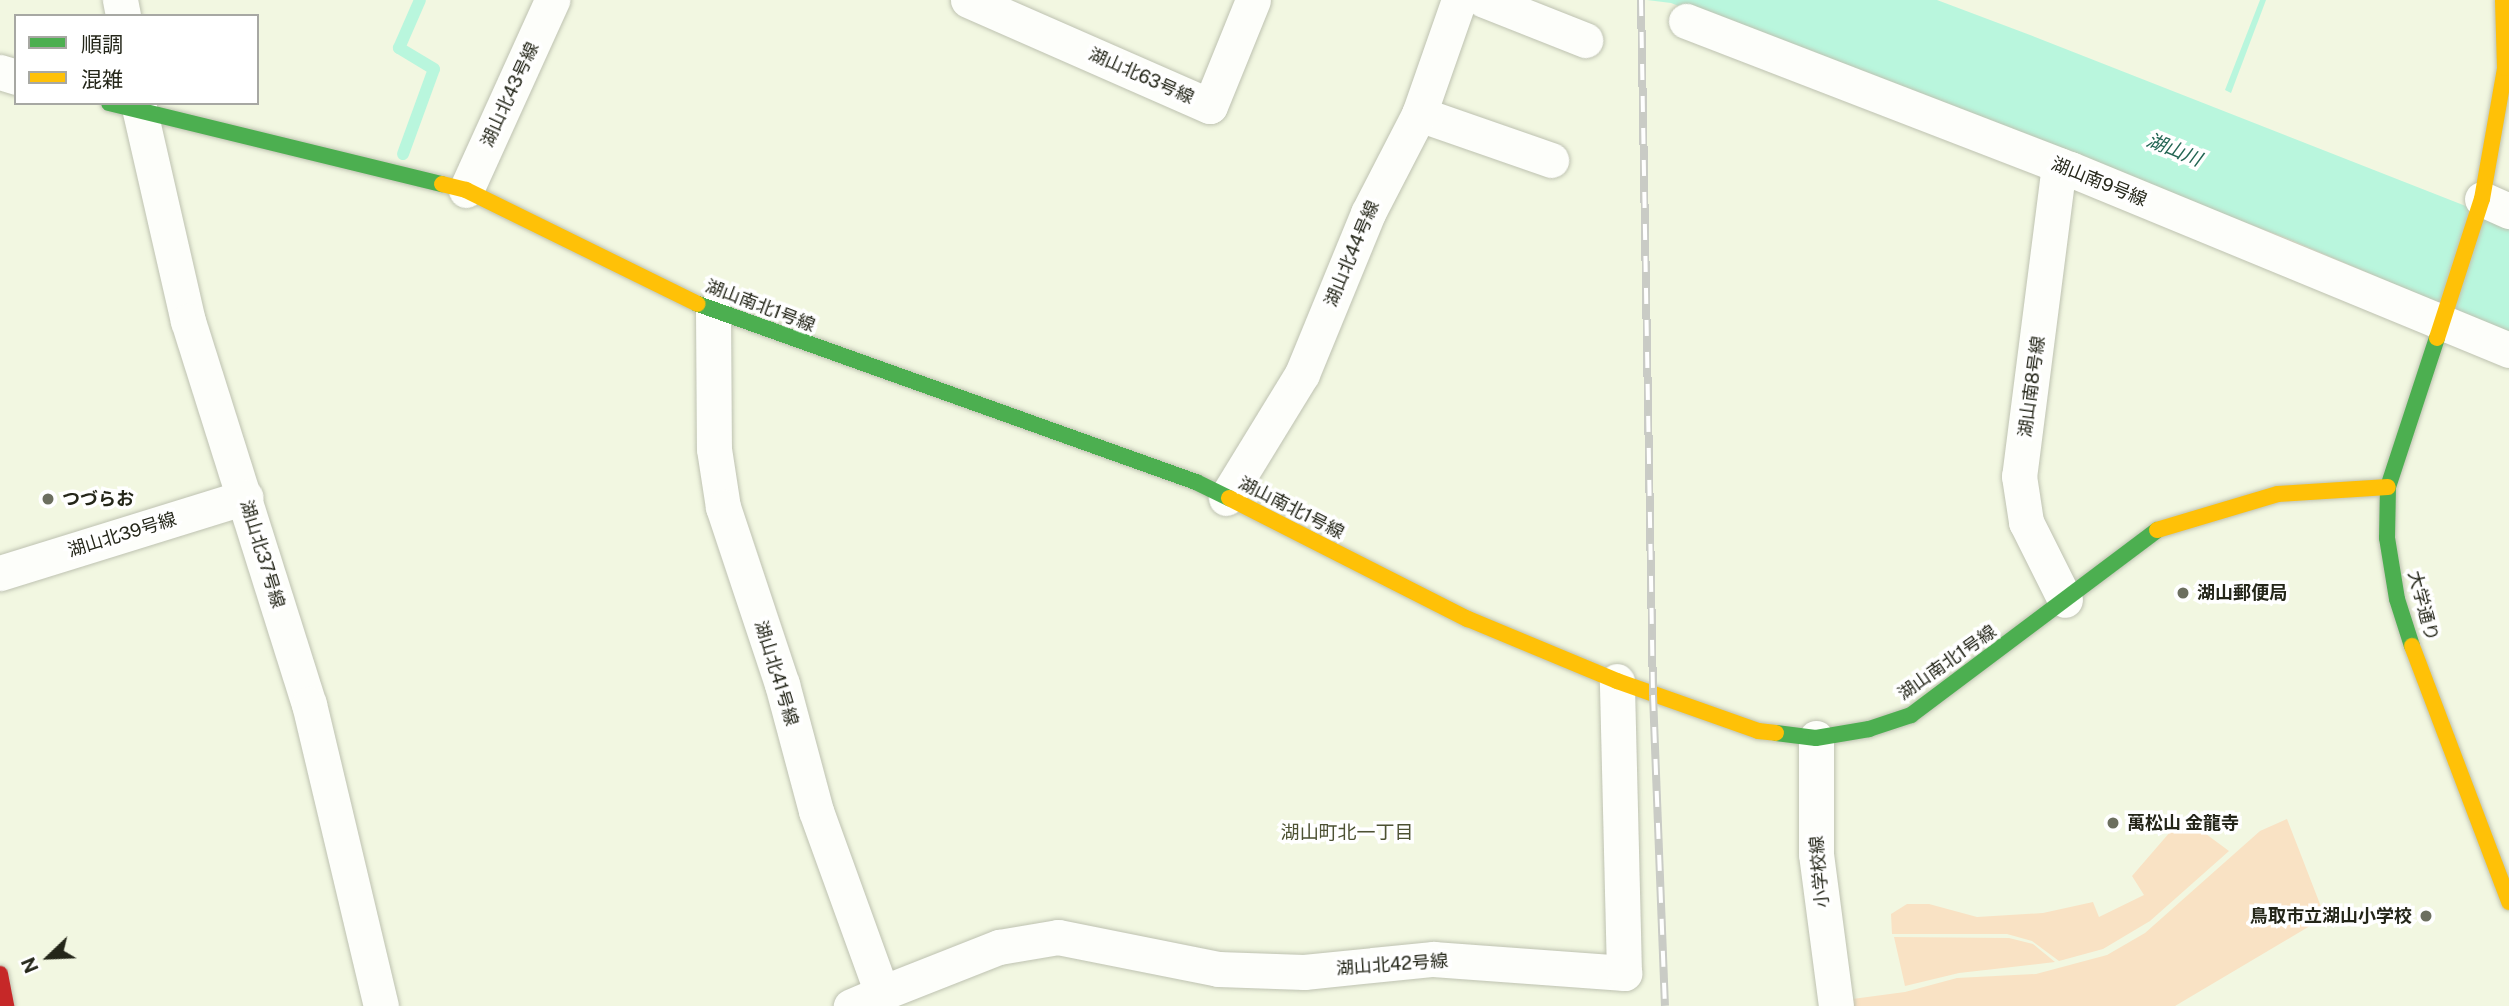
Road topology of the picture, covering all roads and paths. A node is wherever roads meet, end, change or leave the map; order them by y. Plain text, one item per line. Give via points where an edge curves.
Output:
1 (552, 0) edge
2 (968, 0) edge
3 (1253, 0) edge
4 (1459, 0) edge
5 (1484, 0) edge
6 (2503, 0) edge
7 (1686, 21) dead end
8 (1585, 40) dead end
9 (2507, 68) edge
10 (129, 106) edge
11 (1419, 114) junction
12 (1551, 160) dead end
13 (2059, 165) junction
14 (466, 190) junction
15 (2490, 205) edge
16 (713, 311) junction
17 (2441, 318) junction
18 (2509, 350) edge
19 (2388, 486) junction
20 (244, 496) junction
21 (1226, 498) junction
22 (0, 573) edge
23 (2065, 600) junction
24 (1617, 681) junction
25 (1816, 738) junction
26 (2509, 902) edge
27 (0, 974) edge
28 (866, 999) edge
29 (6, 1006) edge
30 (381, 1006) edge
31 (1836, 1006) edge

1 - 14 street, 湖山北43号線
2 - 3 street, 湖山北63号線 via 1210,106
4 - 11 street, 湖山北44号線
5 - 8 street
6 - 9 street
7 - 13 street, 湖山南9号線
9 - 15 street
10 - 14 street, 湖山南北1号線
10 - 20 street, 湖山北37号線 via 188,321
11 - 12 street
11 - 21 street, 湖山北44号線 via 1368,213 1302,374
13 - 17 street, 湖山南9号線
13 - 23 street, 湖山南8号線 via 2019,476 2026,522
14 - 16 street, 湖山南北1号線
15 - 17 street, 大学通り
16 - 21 street, 湖山南北1号線 via 1196,482
16 - 28 street, 湖山北41号線 via 714,449 723,507 782,684
17 - 18 street, 湖山南9号線
17 - 19 street, 大学通り
19 - 23 street, 湖山南北1号線 via 2278,494 2196,515 2156,530
19 - 26 street, 大学通り via 2388,538 2397,598
20 - 22 street, 湖山北39号線
20 - 30 street, 湖山北37号線 via 309,704
21 - 24 street, 湖山南北1号線 via 1468,619
23 - 25 street, 湖山南北1号線 via 1911,715 1869,729
24 - 25 street, 湖山南北1号線 via 1758,731
24 - 28 street, 湖山北42号線 via 1624,973 1433,959 1304,972 1218,969 1058,937 999,947
25 - 31 street, 小学校線 via 1816,854
27 - 29 street

